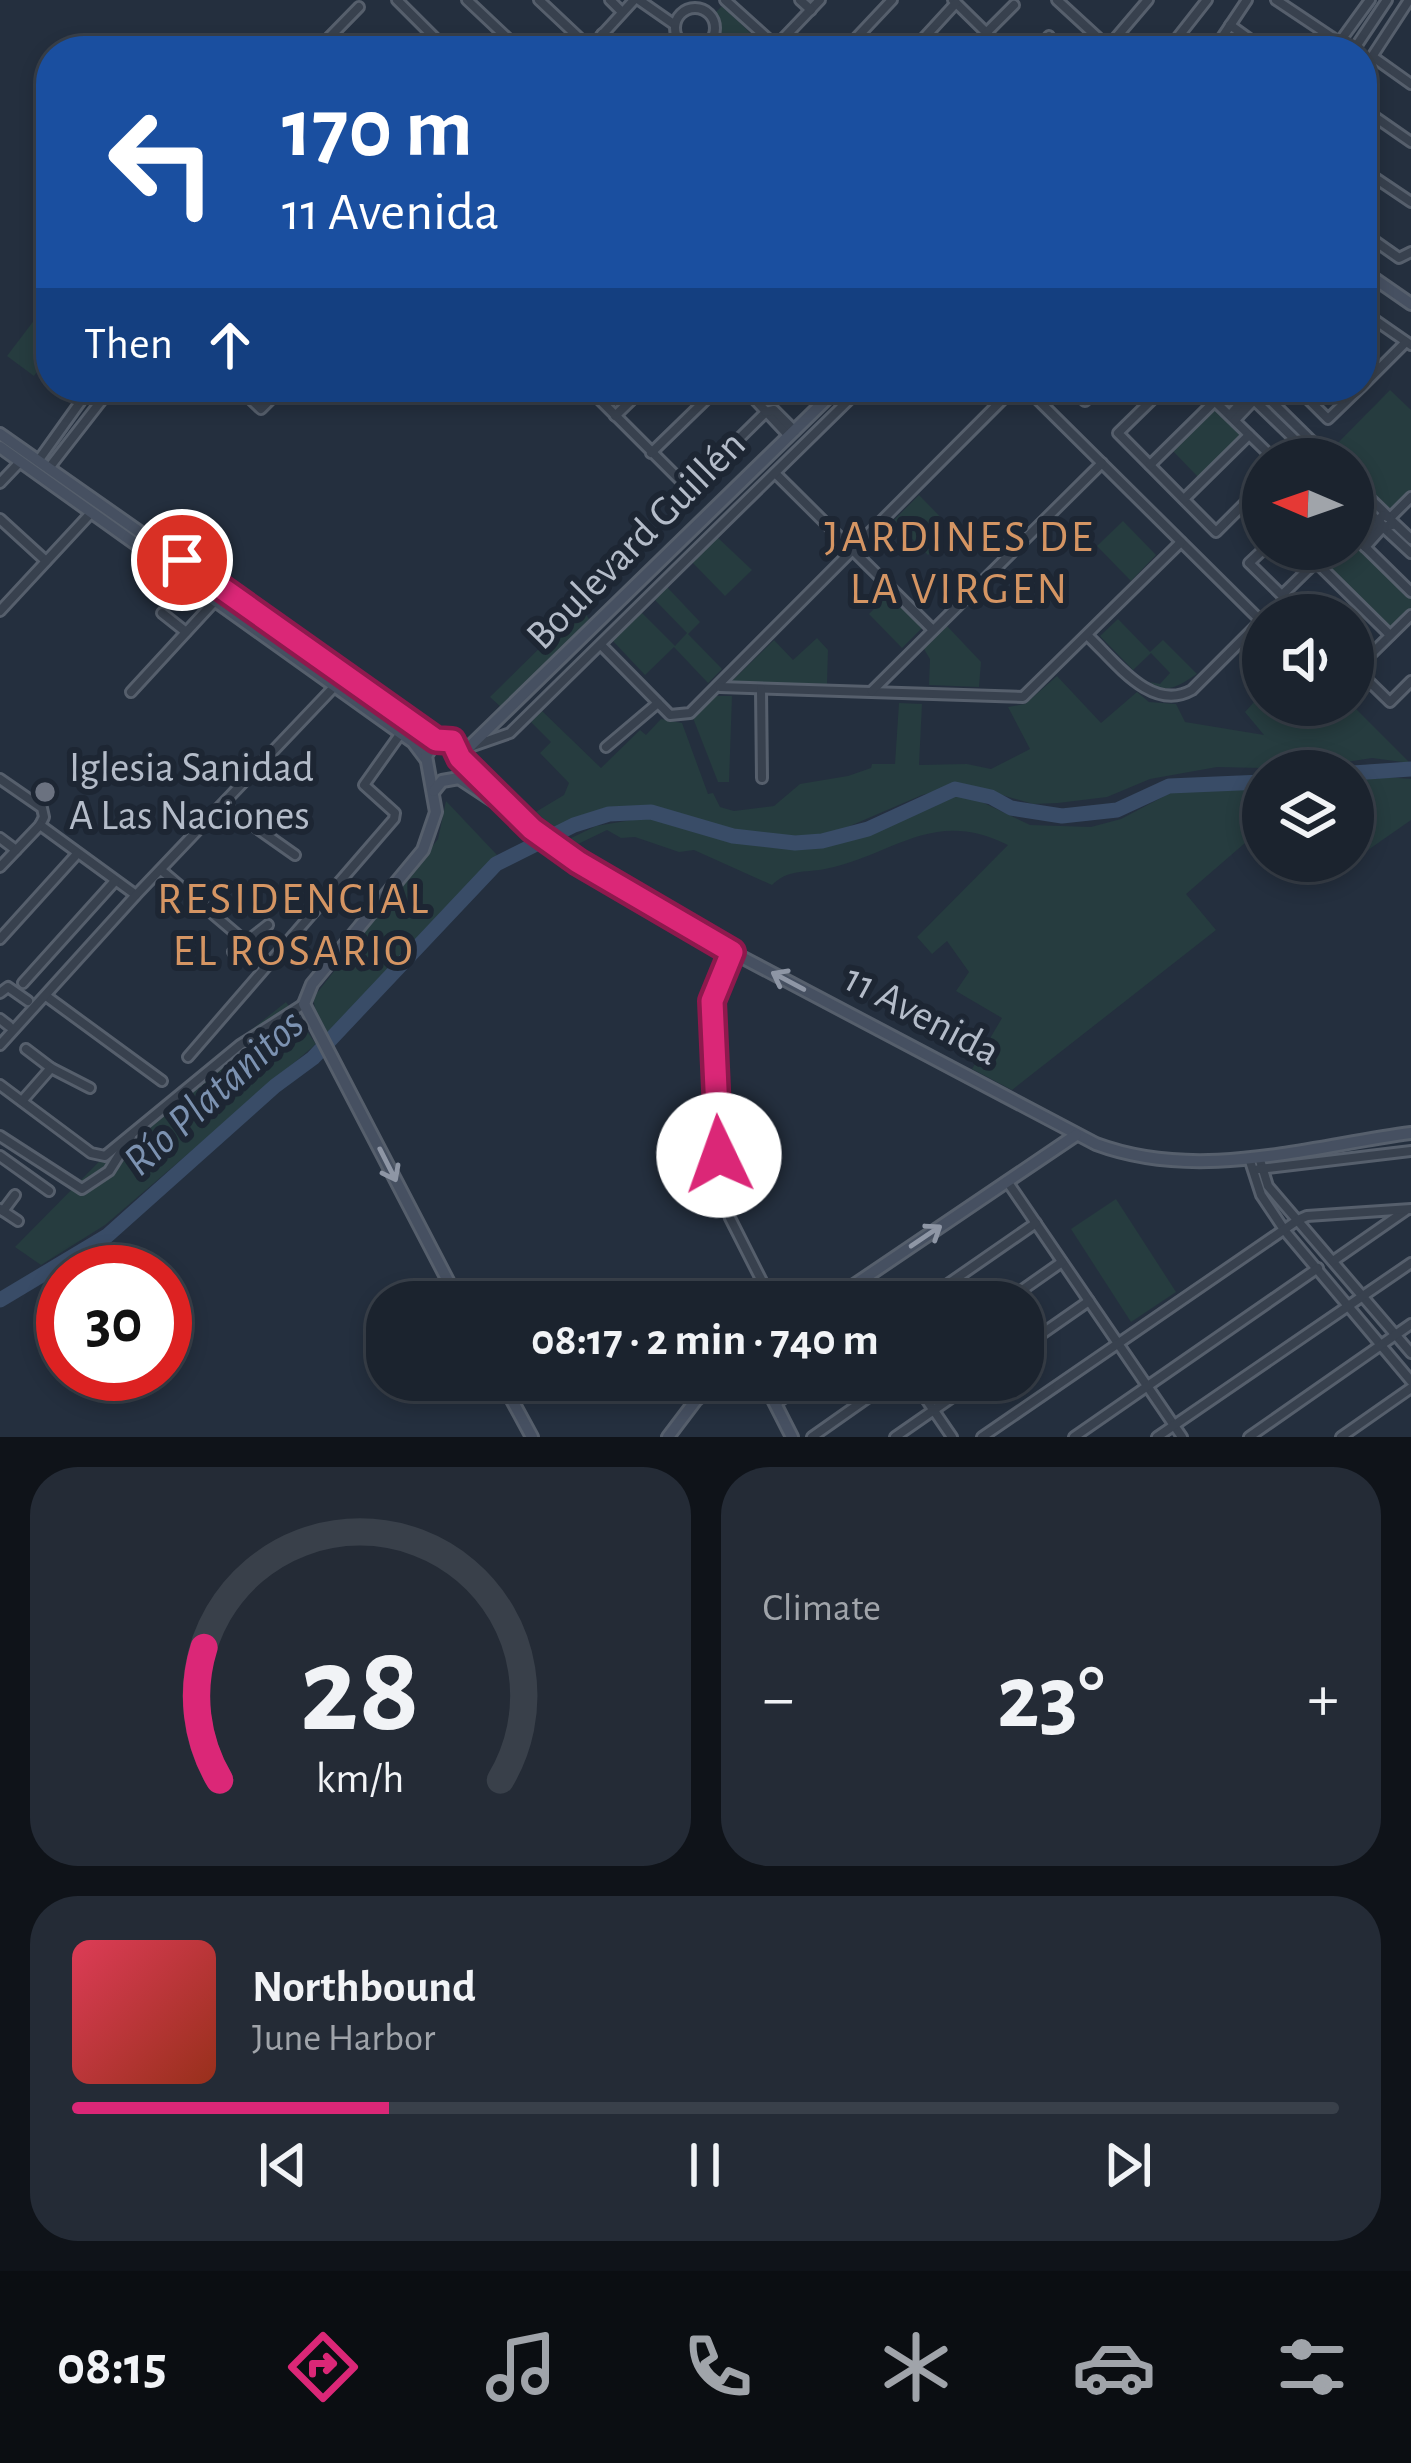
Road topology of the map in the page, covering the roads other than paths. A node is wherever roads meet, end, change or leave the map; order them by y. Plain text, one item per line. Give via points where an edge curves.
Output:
1 (467, 0) edge
2 (539, 0) edge
3 (610, 0) edge
4 (636, 0) edge
5 (723, 0) edge
6 (800, 0) edge
7 (820, 0) edge
8 (892, 0) edge
9 (1057, 0) edge
10 (1148, 0) edge
11 (1207, 0) edge
12 (1247, 0) edge
13 (1276, 0) edge
14 (1370, 0) edge
15 (1387, 0) edge
16 (1408, 0) edge
17 (396, 1) edge
18 (955, 2) edge
19 (1014, 5) dead end
20 (359, 8) dead end
21 (811, 10) junction
22 (622, 12) junction
23 (709, 14) junction
24 (1402, 14) junction
25 (1411, 20) edge
26 (1230, 25) junction
27 (675, 26) junction
28 (602, 34) edge
29 (988, 35) joint
30 (331, 36) edge
31 (432, 36) edge
32 (505, 36) edge
33 (574, 36) edge
34 (678, 36) edge
35 (713, 36) edge
36 (764, 36) edge
37 (786, 36) edge
38 (858, 36) edge
39 (925, 36) edge
40 (1096, 36) edge
41 (1117, 36) edge
42 (1180, 36) edge
43 (1223, 36) edge
44 (1245, 36) edge
45 (1322, 36) edge
46 (1344, 36) edge
47 (1363, 36) edge
48 (1377, 51) edge
49 (1377, 60) edge
50 (1411, 83) edge
51 (1377, 118) edge
52 (1411, 142) edge
53 (1377, 179) edge
54 (1411, 202) edge
55 (1377, 243) edge
56 (1411, 253) edge
57 (1377, 280) edge
58 (1411, 304) edge
59 (1377, 325) edge
60 (1408, 344) edge
61 (1377, 372) edge
62 (80, 402) edge
63 (99, 402) edge
64 (601, 402) edge
65 (629, 402) edge
66 (703, 402) edge
67 (760, 402) edge
68 (824, 402) edge
69 (847, 402) edge
70 (1000, 402) edge
71 (1040, 402) edge
72 (1150, 402) edge
73 (1214, 402) edge
74 (1216, 402) edge
75 (1245, 402) edge
76 (1266, 402) edge
77 (1269, 402) edge
78 (1311, 402) edge
79 (1344, 402) edge
80 (770, 411) junction
81 (615, 416) junction
82 (1232, 417) junction
83 (62, 427) junction
84 (0, 434) edge
85 (72, 434) junction
86 (792, 434) junction
87 (1249, 434) junction
88 (1253, 438) edge
89 (1297, 438) edge
90 (1307, 438) edge
91 (0, 448) edge
92 (651, 453) junction
93 (20, 462) junction
94 (1102, 463) junction
95 (44, 464) junction
96 (1150, 465) junction
97 (775, 473) junction
98 (0, 483) edge
99 (1411, 497) edge
100 (1184, 499) junction
101 (1242, 506) edge
102 (1374, 506) edge
103 (1374, 511) edge
104 (90, 514) junction
105 (0, 519) edge
106 (1386, 520) junction
107 (1374, 530) edge
108 (147, 536) junction
109 (1411, 539) edge
110 (1181, 542) junction
111 (853, 548) junction
112 (139, 549) junction
113 (1411, 553) edge
114 (1374, 556) edge
115 (46, 561) junction
116 (1257, 570) edge
117 (1308, 570) edge
118 (1324, 570) edge
119 (0, 590) edge
120 (1411, 592) edge
121 (1280, 594) edge
122 (1284, 594) edge
123 (10, 600) junction
124 (213, 602) junction
125 (1242, 602) edge
126 (0, 611) edge
127 (162, 613) dead end
128 (1411, 615) edge
129 (933, 630) junction
130 (186, 632) junction
131 (1390, 635) junction
132 (1088, 636) junction
133 (1242, 640) edge
134 (601, 645) junction
135 (1374, 650) edge
136 (1411, 681) edge
137 (334, 687) junction
138 (718, 687) junction
139 (1374, 687) edge
140 (761, 689) junction
141 (131, 692) dead end
142 (871, 692) junction
143 (658, 703) junction
144 (400, 733) junction
145 (441, 739) junction
146 (483, 739) junction
147 (606, 747) dead end
148 (461, 757) junction
149 (428, 762) junction
150 (762, 778) dead end
151 (0, 779) edge
152 (434, 791) junction
153 (224, 805) junction
154 (517, 817) junction
155 (40, 825) junction
156 (0, 838) edge
157 (16, 850) junction
158 (77, 854) junction
159 (295, 855) dead end
160 (0, 867) edge
161 (161, 870) junction
162 (115, 881) junction
163 (136, 895) junction
164 (268, 925) dead end
165 (0, 939) edge
166 (246, 942) junction
167 (233, 952) dead end
168 (732, 952) junction
169 (23, 983) dead end
170 (0, 993) edge
171 (46, 996) junction
172 (28, 1001) dead end
173 (304, 1004) junction
174 (0, 1019) edge
175 (9, 1026) dead end
176 (0, 1046) edge
177 (26, 1049) dead end
178 (188, 1057) dead end
179 (51, 1068) junction
180 (163, 1081) dead end
181 (0, 1085) edge
182 (90, 1088) dead end
183 (22, 1101) junction
184 (1411, 1133) edge
185 (132, 1134) junction
186 (1076, 1135) junction
187 (0, 1136) edge
188 (1411, 1151) edge
189 (0, 1156) edge
190 (1255, 1163) junction
191 (1007, 1181) junction
192 (49, 1191) dead end
193 (15, 1195) dead end
194 (1, 1210) edge
195 (1409, 1210) edge
196 (1298, 1220) junction
197 (18, 1221) dead end
198 (1036, 1223) junction
199 (1285, 1231) junction
200 (1063, 1262) junction
201 (1333, 1262) junction
202 (1411, 1263) edge
203 (1318, 1268) junction
204 (448, 1281) edge
205 (761, 1281) edge
206 (861, 1281) edge
207 (952, 1281) edge
208 (1035, 1281) edge
209 (1363, 1297) junction
210 (1089, 1301) junction
211 (1350, 1306) junction
212 (1411, 1324) edge
213 (1044, 1332) edge
214 (1396, 1335) junction
215 (1119, 1344) junction
216 (1381, 1345) junction
217 (1411, 1353) edge
218 (1411, 1385) edge
219 (1148, 1387) junction
220 (512, 1401) edge
221 (695, 1401) edge
222 (774, 1401) edge
223 (779, 1401) edge
224 (863, 1401) edge
225 (928, 1401) edge
226 (947, 1401) edge
227 (775, 1404) junction
228 (934, 1410) junction
229 (1174, 1425) junction
230 (532, 1437) edge
231 (668, 1437) edge
232 (792, 1437) edge
233 (812, 1437) edge
234 (895, 1437) edge
235 (952, 1437) edge
236 (982, 1437) edge
237 (1074, 1437) edge
238 (1157, 1437) edge
239 (1183, 1437) edge
240 (1249, 1437) edge
241 (1341, 1437) edge

1 - 32 street
2 - 33 street
3 - 22 street
4 - 22 street
4 - 27 street
5 - 23 street
5 - 36 street
6 - 21 street
7 - 21 street
8 - 38 street
9 - 40 street
10 - 41 street
11 - 42 street
12 - 26 street
13 - 45 street
14 - 46 street
15 - 47 street
16 - 24 street
17 - 31 street
18 - 29 street
18 - 39 street
19 - 29 street
20 - 30 street
21 - 37 street
22 - 28 street
23 - 27 street via 686,10
23 - 35 street
24 - 25 street
24 - 48 street
26 - 43 street
26 - 44 street
27 - 34 street
49 - 50 street
51 - 52 street
53 - 54 street
55 - 56 street via 1399,258
57 - 58 main road
59 - 60 street
60 - 61 street
62 - 83 street
63 - 85 street
64 - 81 street
65 - 81 street
66 - 92 street
67 - 80 street
68 - 86 main road, Boulevard Guillén
69 - 97 street
70 - 111 street
71 - 94 street
72 - 96 street via 1118,433
73 - 96 street
74 - 82 street
75 - 82 street
76 - 89 street
77 - 90 street
78 - 79 street via 1328,418
80 - 86 street
80 - 92 street via 694,483 683,484
81 - 92 street
82 - 87 street
83 - 85 street
83 - 95 street
84 - 95 main road
85 - 95 street
86 - 146 main road, Boulevard Guillén
87 - 88 street
87 - 100 street
91 - 93 main road
93 - 98 street
93 - 104 main road
94 - 110 street
94 - 129 street
95 - 108 main road
96 - 100 street
97 - 111 street
97 - 134 street
99 - 106 street
100 - 101 street via 1216,532
102 - 106 street
103 - 106 street
104 - 112 main road
104 - 115 street
105 - 115 street
106 - 107 street
106 - 109 street
106 - 113 street
108 - 112 main road
108 - 145 main road
110 - 125 street
110 - 132 street
111 - 129 street
111 - 138 street
112 - 124 main road
114 - 120 street
115 - 123 street
116 - 121 street
117 - 122 street
118 - 131 street
119 - 123 street
123 - 126 street
124 - 130 street
124 - 137 main road
127 - 130 street
128 - 131 street
129 - 142 street
130 - 141 street
131 - 135 street
132 - 133 street via 1144,688 1179,696
132 - 142 street via 1023,697
134 - 143 street
134 - 146 street via 510,733
136 - 139 street via 1390,703
137 - 144 main road
137 - 153 street
138 - 140 street
138 - 143 street via 686,716
140 - 142 street
140 - 150 street
143 - 147 street
144 - 149 main road
144 - 178 street via 364,785 394,820
145 - 146 main road
145 - 148 main road via 457,745
145 - 149 main road via 429,746
146 - 148 main road, Boulevard Guillén
148 - 149 main road via 448,772
148 - 154 main road, 11 Avenida
149 - 152 main road
151 - 155 street via 42,808
152 - 154 main road via 459,778
152 - 173 main road via 423,850
153 - 159 street
153 - 161 street
154 - 168 main road, 11 Avenida
155 - 157 street
155 - 158 street
156 - 157 street
157 - 160 street
158 - 162 street
158 - 165 street
161 - 163 street
161 - 166 street
162 - 163 street
162 - 169 street
163 - 171 street
164 - 166 street
166 - 167 street
186 -> 168 main road, 11 Avenida
168 - 205 street via 712,1001 721,1186
170 - 172 street via 8,987
171 - 176 street
171 - 180 street
173 - 185 street
173 -> 204 main road
174 - 175 street
177 - 179 street
179 - 182 street
179 - 183 street
181 - 183 street
183 - 185 street via 96,1156
184 - 190 main road, 11 Avenida
185 - 187 street via 109,1171 82,1189
186 - 190 main road, 11 Avenida via 1151,1160
186 - 191 main road
188 - 190 street
189 - 192 street
190 - 196 street
190 - 199 street via 1261,1195
191 - 198 street
206 -> 191 main road
193 - 194 street
194 - 197 street
195 - 196 street
195 - 201 street
196 - 199 street
196 - 201 street
198 - 200 street
198 - 207 street
199 - 203 street
199 - 215 street
200 - 208 street
200 - 210 street
201 - 209 street
202 - 209 street
203 - 211 street
203 - 219 street
209 - 211 street
209 - 214 street
210 - 213 street
210 - 215 street
211 - 216 street
211 - 229 street
212 - 214 street
214 - 216 street
214 - 217 street
215 - 219 street
215 - 236 street
216 - 218 street
216 - 240 street
218 - 241 street
219 - 229 street
219 - 237 street
220 - 230 main road
221 - 231 main road
222 - 227 main road
223 - 227 street
224 - 233 street
225 - 228 street
226 - 228 street
227 - 232 main road
228 - 234 street
228 - 235 street
229 - 238 street
229 - 239 street

